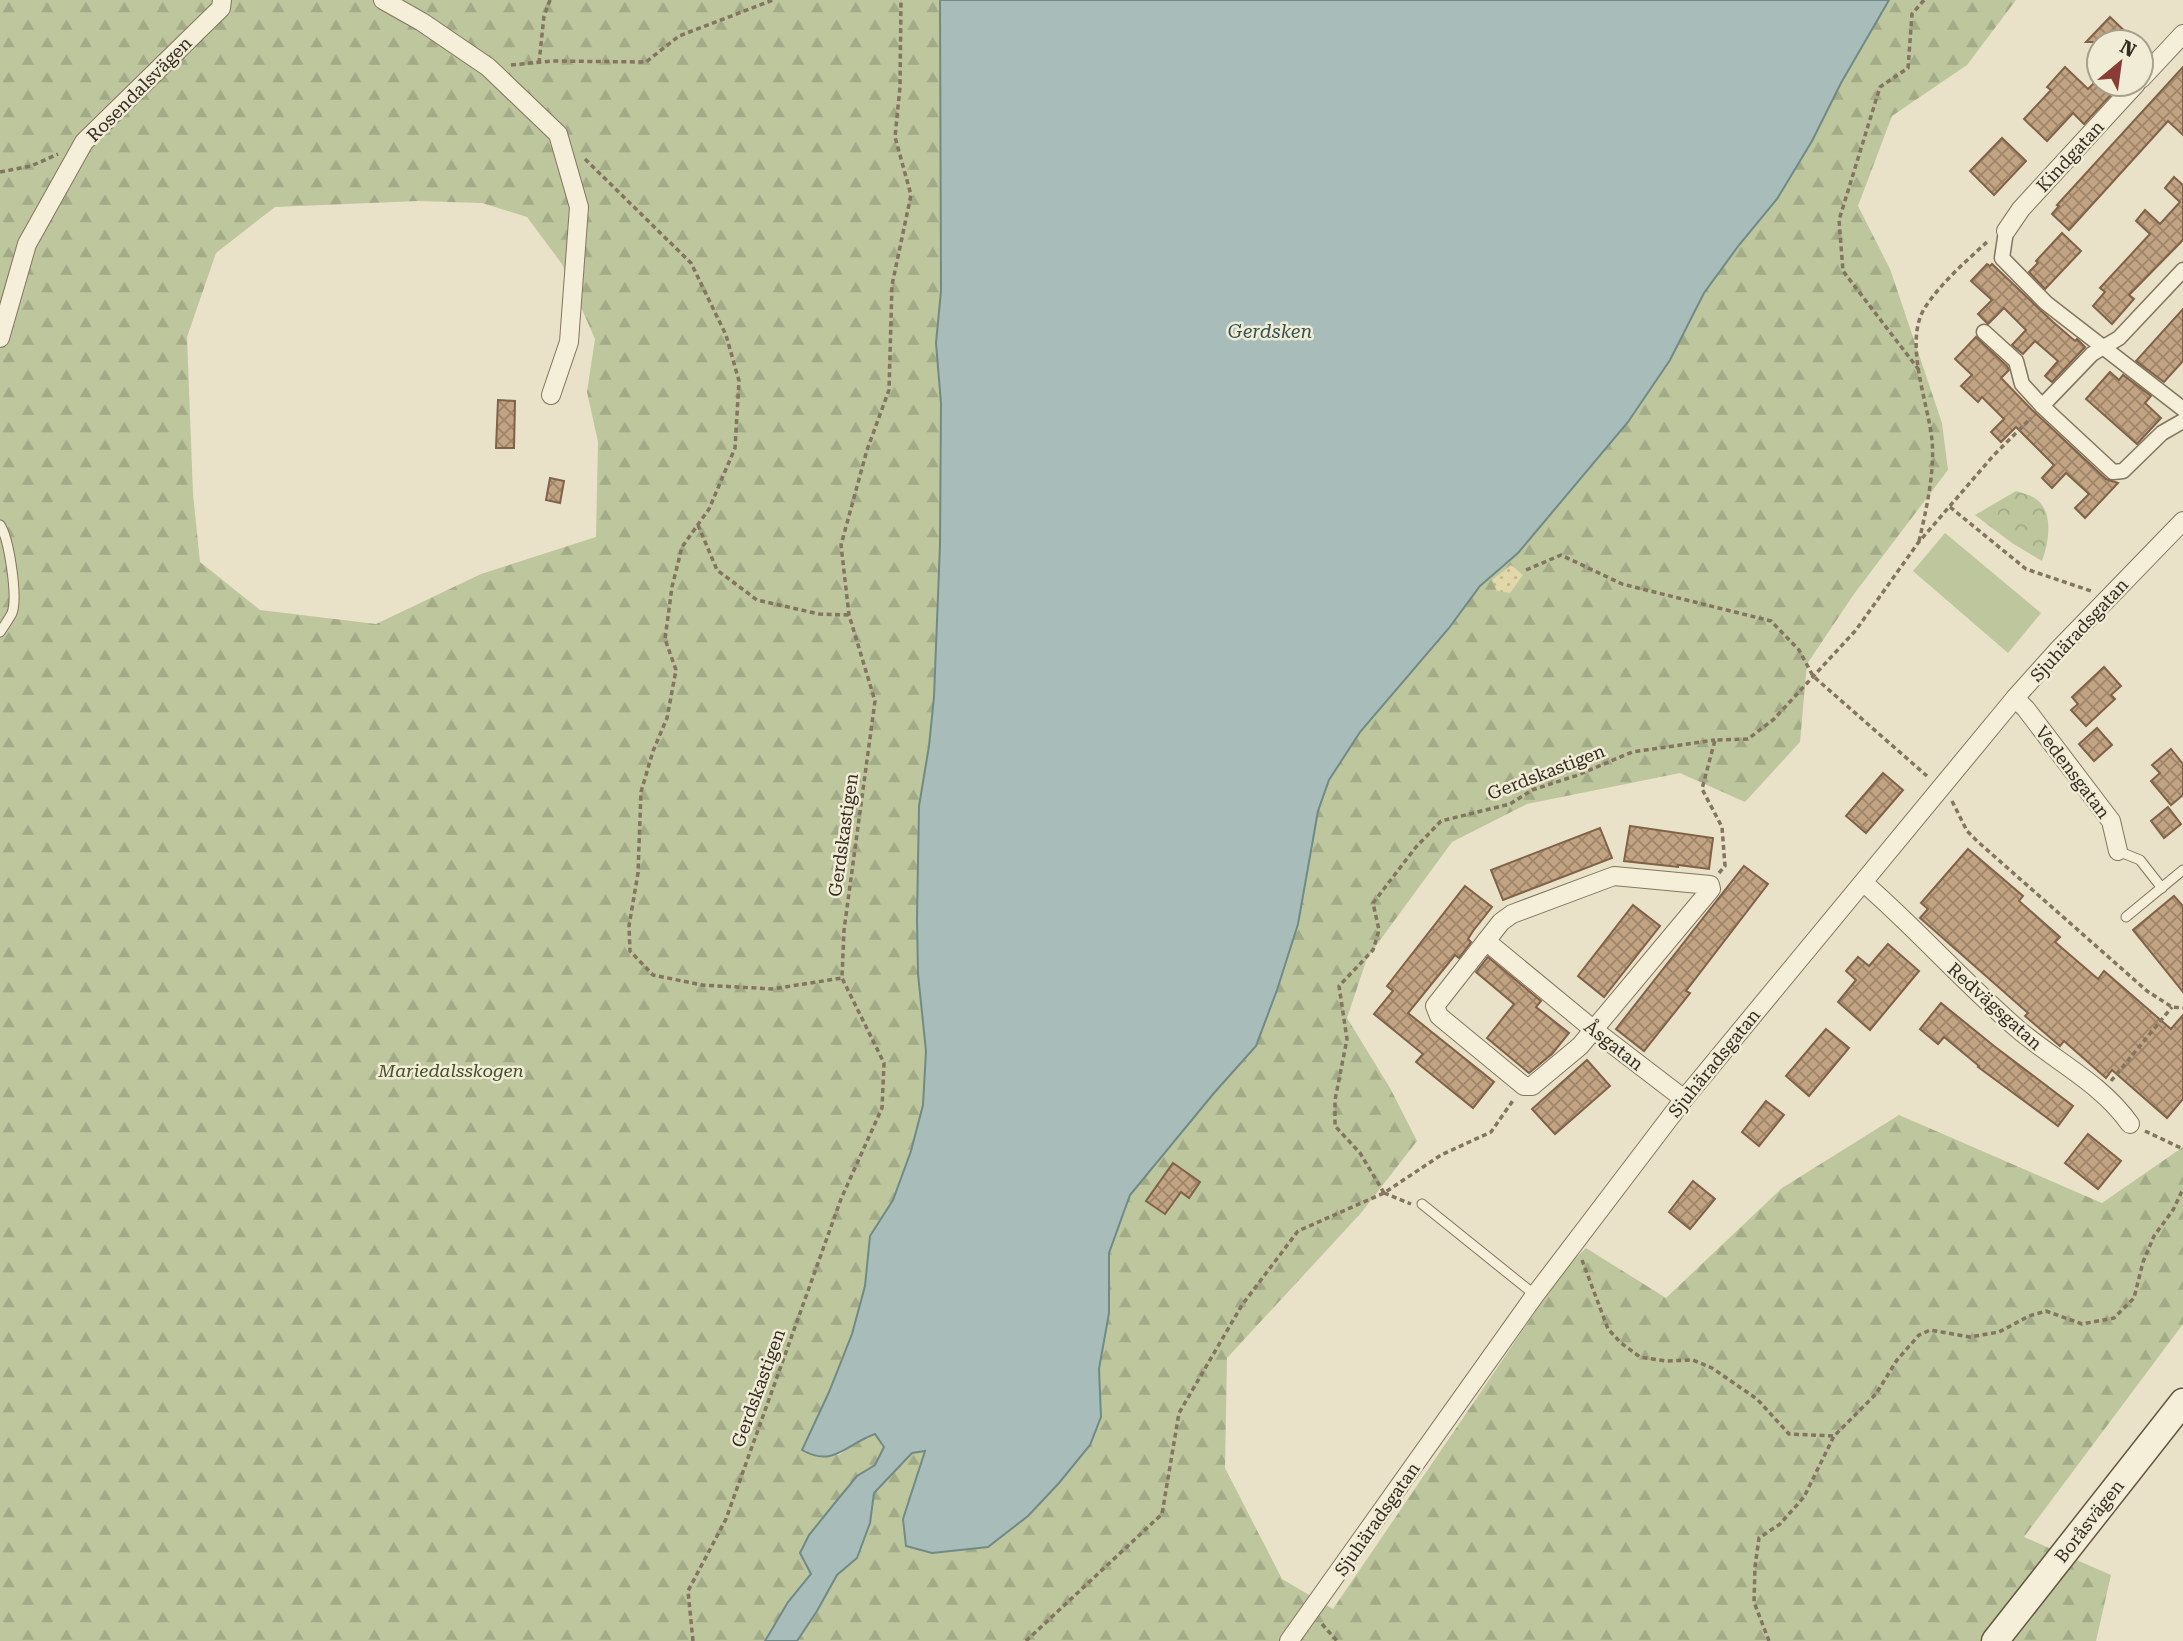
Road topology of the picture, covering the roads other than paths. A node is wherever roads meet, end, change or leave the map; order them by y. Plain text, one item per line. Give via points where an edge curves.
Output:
1 (222, 0) edge
2 (383, 0) edge
3 (2183, 34) edge
4 (2155, 64) edge
5 (2123, 98) edge
6 (2006, 231) joint
7 (2183, 270) edge
8 (1984, 332) dead end
9 (0, 338) edge
10 (2103, 347) junction
11 (551, 395) dead end
12 (2042, 406) junction
13 (2183, 410) edge
14 (2183, 421) edge
15 (2183, 521) edge
16 (0, 524) edge
17 (0, 632) edge
18 (2015, 698) junction
19 (2118, 852) joint
20 (2183, 870) edge
21 (1864, 883) junction
22 (2162, 888) junction
23 (2126, 917) dead end
24 (1486, 941) junction
25 (1594, 1030) junction
26 (1684, 1099) junction
27 (2130, 1124) road end
28 (1422, 1204) road end
29 (1535, 1295) junction
30 (2183, 1402) edge
31 (1289, 1641) edge
32 (1996, 1641) edge

1 - 9 street, Rosendalsvägen via 221,8 84,142 27,244
2 - 11 street via 488,67 558,134 579,207 569,342
3 - 4 street
5 - 6 street, Kindgatan
6 - 10 street via 2001,258 2046,303
7 - 10 street via 2119,338
8 - 12 street via 2016,361 2022,384
10 - 12 street
10 - 13 street
12 - 14 street via 2118,473 2162,433
15 - 18 street, Sjuhäradsgatan
16 - 17 lane via 9,555 13,611
18 - 19 street, Vedensgatan via 2111,821
18 - 21 street, Sjuhäradsgatan
19 - 22 lane via 2140,860
20 - 22 lane
21 - 26 street, Sjuhäradsgatan
21 - 27 street, Redvägsgatan via 2000,1013 2102,1091
22 - 23 lane
24 - 25 street, Åsgatan
24 - 25 street via 1435,1011 1524,1086 1532,1086
24 - 25 street via 1512,914 1614,876 1710,885 1704,899
25 - 26 street, Åsgatan
26 - 29 street, Sjuhäradsgatan
28 - 29 lane
29 - 31 street, Sjuhäradsgatan
30 - 32 main road, Boråsvägen

